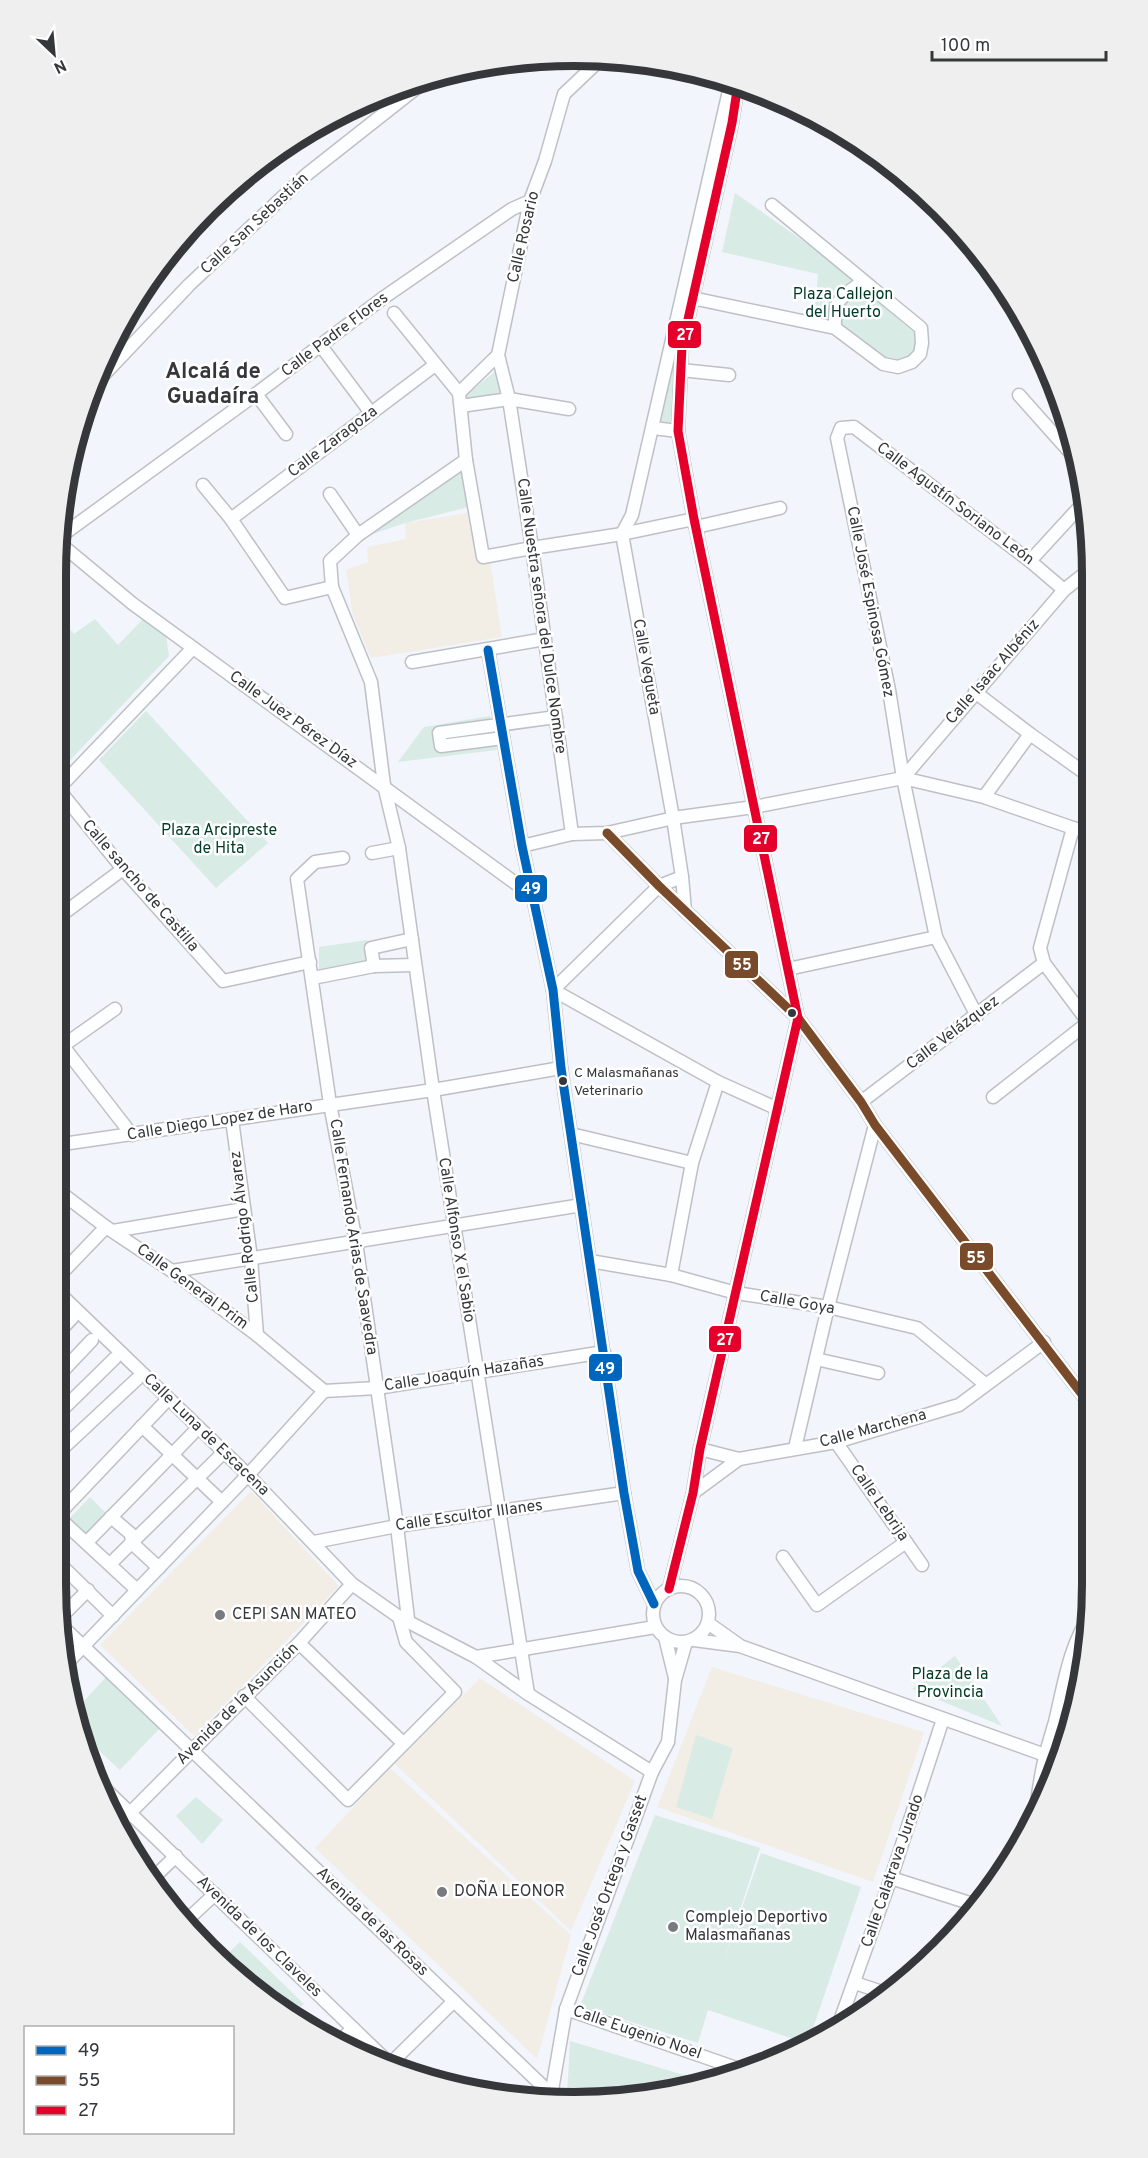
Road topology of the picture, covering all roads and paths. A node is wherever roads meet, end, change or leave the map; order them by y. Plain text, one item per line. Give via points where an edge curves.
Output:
1 (593, 67) edge
2 (729, 91) edge
3 (737, 93) edge
4 (409, 94) edge
5 (530, 201) junction
6 (772, 205) dead end
7 (871, 287) junction
8 (692, 298) junction
9 (394, 313) dead end
10 (835, 328) junction
11 (321, 346) junction
12 (498, 355) junction
13 (435, 365) junction
14 (110, 368) edge
15 (681, 370) junction
16 (729, 375) dead end
17 (256, 394) junction
18 (1019, 395) dead end
19 (460, 399) junction
20 (508, 399) junction
21 (569, 409) dead end
22 (371, 413) junction
23 (653, 428) junction
24 (842, 428) joint
25 (678, 431) junction
26 (286, 434) dead end
27 (1066, 448) edge
28 (466, 460) junction
29 (203, 485) dead end
30 (330, 494) dead end
31 (780, 508) dead end
32 (1078, 509) edge
33 (231, 519) junction
34 (695, 523) junction
35 (68, 532) edge
36 (622, 534) junction
37 (358, 535) junction
38 (67, 548) edge
39 (532, 548) junction
40 (1030, 561) junction
41 (1082, 576) edge
42 (332, 587) junction
43 (1064, 590) junction
44 (545, 639) junction
45 (193, 648) junction
46 (488, 650) junction
47 (412, 662) dead end
48 (975, 692) junction
49 (556, 717) junction
50 (501, 725) junction
51 (1030, 734) junction
52 (503, 738) junction
53 (1082, 771) edge
54 (903, 778) junction
55 (66, 783) edge
56 (384, 785) junction
57 (984, 797) junction
58 (66, 801) edge
59 (754, 807) junction
60 (669, 819) junction
61 (1073, 828) junction
62 (1082, 830) edge
63 (607, 833) junction
64 (572, 834) junction
65 (522, 846) junction
66 (399, 849) junction
67 (372, 853) dead end
68 (343, 858) dead end
69 (123, 869) junction
70 (682, 877) junction
71 (659, 886) junction
72 (533, 896) junction
73 (685, 911) junction
74 (66, 912) edge
75 (936, 937) junction
76 (412, 939) junction
77 (310, 962) junction
78 (1044, 963) junction
79 (414, 965) junction
80 (374, 966) junction
81 (788, 969) junction
82 (313, 978) junction
83 (553, 990) junction
84 (115, 1009) dead end
85 (1082, 1012) edge
86 (977, 1016) junction
87 (798, 1018) junction
88 (1082, 1027) edge
89 (66, 1040) edge
90 (66, 1055) edge
91 (561, 1068) junction
92 (718, 1082) junction
93 (433, 1090) junction
94 (993, 1097) dead end
95 (861, 1102) junction
96 (330, 1104) junction
97 (778, 1109) junction
98 (232, 1120) junction
99 (875, 1125) junction
100 (570, 1134) junction
101 (132, 1135) junction
102 (66, 1144) edge
103 (692, 1163) junction
104 (66, 1196) edge
105 (582, 1205) junction
106 (244, 1209) junction
107 (455, 1226) junction
108 (110, 1229) junction
109 (356, 1242) junction
110 (251, 1258) junction
111 (591, 1262) junction
112 (66, 1270) edge
113 (172, 1271) junction
114 (671, 1275) junction
115 (736, 1293) junction
116 (66, 1300) edge
117 (828, 1307) junction
118 (73, 1317) dead end
119 (66, 1324) edge
120 (257, 1335) junction
121 (92, 1340) dead end
122 (1044, 1342) junction
123 (604, 1352) junction
124 (115, 1358) dead end
125 (816, 1359) junction
126 (66, 1367) edge
127 (477, 1372) junction
128 (878, 1373) dead end
129 (137, 1379) dead end
130 (986, 1384) junction
131 (377, 1388) junction
132 (324, 1390) junction
133 (1082, 1394) edge
134 (168, 1399) junction
135 (66, 1406) edge
136 (142, 1426) junction
137 (198, 1428) junction
138 (66, 1438) edge
139 (836, 1442) junction
140 (795, 1448) junction
141 (700, 1449) junction
142 (224, 1452) junction
143 (171, 1454) junction
144 (739, 1460) junction
145 (248, 1475) junction
146 (196, 1478) junction
147 (624, 1493) junction
148 (693, 1493) junction
149 (222, 1502) junction
150 (66, 1506) edge
151 (500, 1512) junction
152 (111, 1517) junction
153 (66, 1524) edge
154 (398, 1526) junction
155 (87, 1542) junction
156 (314, 1542) junction
157 (906, 1542) junction
158 (132, 1543) junction
159 (783, 1557) dead end
160 (111, 1564) junction
161 (922, 1565) dead end
162 (159, 1568) junction
163 (638, 1571) junction
164 (66, 1574) edge
165 (352, 1584) junction
166 (88, 1590) junction
167 (137, 1590) junction
168 (666, 1591) junction
169 (654, 1604) junction
170 (67, 1611) edge
171 (113, 1616) junction
172 (404, 1618) junction
173 (708, 1623) junction
174 (655, 1627) junction
175 (68, 1631) edge
176 (1079, 1635) edge
177 (665, 1638) junction
178 (690, 1641) junction
179 (299, 1642) junction
180 (84, 1645) junction
181 (740, 1646) junction
182 (521, 1648) junction
183 (476, 1657) junction
184 (72, 1658) edge
185 (675, 1680) junction
186 (528, 1694) junction
187 (244, 1696) junction
188 (943, 1719) junction
189 (403, 1743) junction
190 (193, 1749) junction
191 (1045, 1755) junction
192 (1051, 1756) edge
193 (652, 1772) junction
194 (1040, 1785) edge
195 (112, 1796) edge
196 (130, 1812) junction
197 (124, 1819) edge
198 (176, 1856) junction
199 (157, 1874) edge
200 (891, 1878) junction
201 (215, 1894) junction
202 (969, 1903) edge
203 (190, 1917) edge
204 (855, 1983) junction
205 (878, 1991) edge
206 (454, 2001) junction
207 (566, 2009) junction
208 (842, 2015) edge
209 (353, 2028) junction
210 (344, 2037) edge
211 (378, 2052) edge
212 (395, 2059) edge
213 (732, 2067) edge
214 (547, 2091) edge
215 (552, 2091) edge

1 - 5 street, Calle Rosario via 564,94
2 - 23 street
3 - 8 street
4 - 14 street, Calle San Sebastián via 306,175 189,285
5 - 11 street, Calle Padre Flores via 512,209 383,298
5 - 12 street, Calle Rosario
6 - 7 street
7 - 10 street via 858,285 839,298
7 - 10 street via 921,328 920,354 898,367 883,364
8 - 10 street
8 - 15 street
9 - 13 street
11 - 17 street, Calle Padre Flores
11 - 22 street
12 - 19 street
12 - 20 street, Calle Rosario
13 - 19 street
13 - 22 street, Calle Zaragoza
15 - 16 street
15 - 25 street
17 - 26 street
17 - 35 street, Calle Padre Flores
18 - 27 street
19 - 20 street
19 - 28 street
20 - 21 street
20 - 39 street, Calle Nuestra señora del Dulce Nombre
22 - 33 street, Calle Zaragoza
23 - 25 street
23 - 36 street via 632,515
24 - 40 street, Calle Agustín Soriano León via 854,427
24 - 54 street, Calle José Espinosa Gómez via 837,438
25 - 34 street
28 - 37 street
28 - 39 street via 483,557
29 - 33 street
30 - 37 street
31 - 34 street
32 - 40 street
33 - 42 street via 285,598
34 - 36 street
34 - 59 street
36 - 39 street
36 - 60 street, Calle Vegueta
37 - 42 street via 330,561
38 - 45 street, Calle Juez Pérez Díaz
39 - 44 street, Calle Nuestra señora del Dulce Nombre
40 - 43 street, Calle Agustín Soriano León
41 - 43 street, Calle Isaac Albéniz
42 - 56 street, Calle Alfonso X el Sabio via 371,682
43 - 48 street, Calle Isaac Albéniz
44 - 46 street
44 - 49 street, Calle Nuestra señora del Dulce Nombre
45 - 55 street
45 - 56 street, Calle Juez Pérez Díaz
46 - 47 street
46 - 50 street
48 - 51 street
48 - 54 street, Calle Isaac Albéniz
49 - 50 street
49 - 64 street, Calle Nuestra señora del Dulce Nombre
50 - 52 street
50 - 52 street via 439,733 441,746
51 - 53 street
51 - 57 street
52 - 65 street
54 - 57 street
54 - 59 street
54 - 75 street, Calle José Espinosa Gómez
56 - 66 street, Calle Alfonso X el Sabio
56 - 72 street, Calle Juez Pérez Díaz
57 - 61 street
58 - 69 street, Calle sancho de Castilla
59 - 60 street
59 - 81 street
60 - 63 street
60 - 70 street, Calle Vegueta
61 - 62 street
61 - 78 street via 1040,948
63 - 64 street
63 - 71 street
64 - 65 street
65 - 72 street
66 - 67 street
66 - 76 street, Calle Alfonso X el Sabio
68 - 77 street, Calle Fernando Arias de Saavedra via 315,862 297,879
69 - 74 street
69 - 77 street, Calle sancho de Castilla via 223,981
70 - 71 street
70 - 73 street, Calle Vegueta
71 - 73 street
71 - 83 street
72 - 83 street
73 - 87 street
75 - 81 street
75 - 86 street, Calle José Espinosa Gómez
76 - 79 street, Calle Alfonso X el Sabio
76 - 80 street via 371,948
77 - 82 street, Calle Fernando Arias de Saavedra
78 - 85 street
78 - 86 street, Calle Velázquez
79 - 80 street
79 - 93 street, Calle Alfonso X el Sabio
80 - 82 street
81 - 87 street
82 - 96 street, Calle Fernando Arias de Saavedra
83 - 91 street
83 - 92 street
84 - 89 street
86 - 95 street, Calle Velázquez
87 - 95 street
87 - 97 street
88 - 94 street
90 - 101 street
91 - 93 street, Calle Diego Lopez de Haro
91 - 100 street
92 - 97 street
92 - 103 street
93 - 96 street, Calle Diego Lopez de Haro
93 - 107 street, Calle Alfonso X el Sabio
95 - 99 street
96 - 98 street, Calle Diego Lopez de Haro
96 - 109 street, Calle Fernando Arias de Saavedra
97 - 115 street
98 - 101 street, Calle Diego Lopez de Haro
98 - 106 street, Calle Rodrigo Álvarez
99 - 117 street
99 - 122 street
100 - 103 street
100 - 105 street
101 - 102 street, Calle Diego Lopez de Haro
103 - 114 street
104 - 108 street, Calle General Prim
105 - 107 street
105 - 111 street
106 - 108 street
106 - 110 street, Calle Rodrigo Álvarez
107 - 109 street
107 - 127 street, Calle Alfonso X el Sabio
108 - 112 street
108 - 113 street, Calle General Prim
109 - 110 street
109 - 131 street, Calle Fernando Arias de Saavedra
110 - 113 street
110 - 120 street, Calle Rodrigo Álvarez
111 - 114 street, Calle Goya
111 - 123 street
113 - 120 street, Calle General Prim
114 - 115 street, Calle Goya
115 - 117 street, Calle Goya
115 - 141 street
116 - 134 street, Calle Luna de Escacena
117 - 125 street
117 - 130 street, Calle Goya via 917,1328
118 - 119 street
120 - 132 street, Calle General Prim
121 - 126 street
122 - 130 street, Calle Marchena
122 - 133 street
123 - 127 street, Calle Joaquín Hazañas
123 - 147 street
124 - 135 street
125 - 128 street
125 - 140 street
127 - 131 street, Calle Joaquín Hazañas
127 - 151 street, Calle Alfonso X el Sabio
129 - 138 street
130 - 139 street, Calle Marchena via 959,1405
131 - 132 street, Calle Joaquín Hazañas
131 - 154 street, Calle Fernando Arias de Saavedra
132 - 145 street
134 - 136 street
134 - 137 street, Calle Luna de Escacena
136 - 143 street
136 - 150 street
137 - 142 street, Calle Luna de Escacena
137 - 143 street
139 - 140 street, Calle Marchena
139 - 157 street, Calle Lebrija
140 - 144 street, Calle Marchena
141 - 144 street
141 - 148 street
142 - 145 street, Calle Luna de Escacena
142 - 146 street
143 - 146 street
143 - 152 street
144 - 148 street, Calle Marchena
145 - 149 street
145 - 156 street, Calle Luna de Escacena
146 - 149 street
146 - 158 street
147 - 151 street, Calle Escultor Illanes
147 - 163 street
148 - 168 street
149 - 162 street
151 - 154 street, Calle Escultor Illanes
151 - 182 street, Calle Alfonso X el Sabio
152 - 155 street
152 - 158 street via 131,1534
153 - 155 street
154 - 156 street, Calle Escultor Illanes
154 - 172 street, Calle Fernando Arias de Saavedra
155 - 160 street
156 - 165 street, Calle Luna de Escacena
157 - 159 street via 817,1605
157 - 161 street, Calle Lebrija
158 - 160 street
158 - 162 street
160 - 167 street
162 - 167 street
163 - 168 street
163 - 169 street
164 - 166 street
165 - 172 street, Calle Luna de Escacena
165 - 179 street, Avenida de la Asunción
166 - 170 street
166 - 171 street
167 - 171 street
168 - 169 street
168 - 173 street via 687,1587 703,1596 708,1605
169 - 174 street
171 - 180 street
172 - 183 street, Calle Luna de Escacena
172 - 189 street, Calle Fernando Arias de Saavedra via 406,1642 455,1692
173 - 178 street
173 - 181 street
174 - 177 street
174 - 182 street
175 - 180 street, Avenida de las Rosas
176 - 191 street
177 - 178 street via 677,1643
177 - 185 street, Calle José Ortega y Gasset
178 - 181 street
178 - 185 street, Calle José Ortega y Gasset
179 - 187 street, Avenida de la Asunción
179 - 189 street
180 - 184 street
180 - 190 street, Avenida de las Rosas
181 - 188 street
182 - 183 street
182 - 186 street, Calle Alfonso X el Sabio
183 - 186 street, Calle Luna de Escacena
185 - 193 street, Calle José Ortega y Gasset via 668,1742
186 - 193 street, Calle Luna de Escacena
187 - 189 street via 348,1800
187 - 190 street, Avenida de la Asunción
188 - 191 street
188 - 200 street, Calle Calatrava Jurado
190 - 196 street, Avenida de la Asunción
190 - 206 street, Avenida de las Rosas
191 - 192 street
191 - 194 street
193 - 207 street, Calle José Ortega y Gasset
195 - 196 street, Avenida de los Claveles
196 - 197 street, Avenida de la Asunción
196 - 198 street, Avenida de los Claveles
198 - 199 street
198 - 201 street, Avenida de los Claveles
200 - 202 street
200 - 204 street, Calle Calatrava Jurado
201 - 203 street
201 - 209 street, Avenida de los Claveles
204 - 205 street
204 - 208 street, Calle Calatrava Jurado
206 - 212 street
206 - 214 street, Avenida de las Rosas
207 - 213 street, Calle Eugenio Noel
207 - 215 street, Calle José Ortega y Gasset
209 - 210 street
209 - 211 street, Avenida de los Claveles

